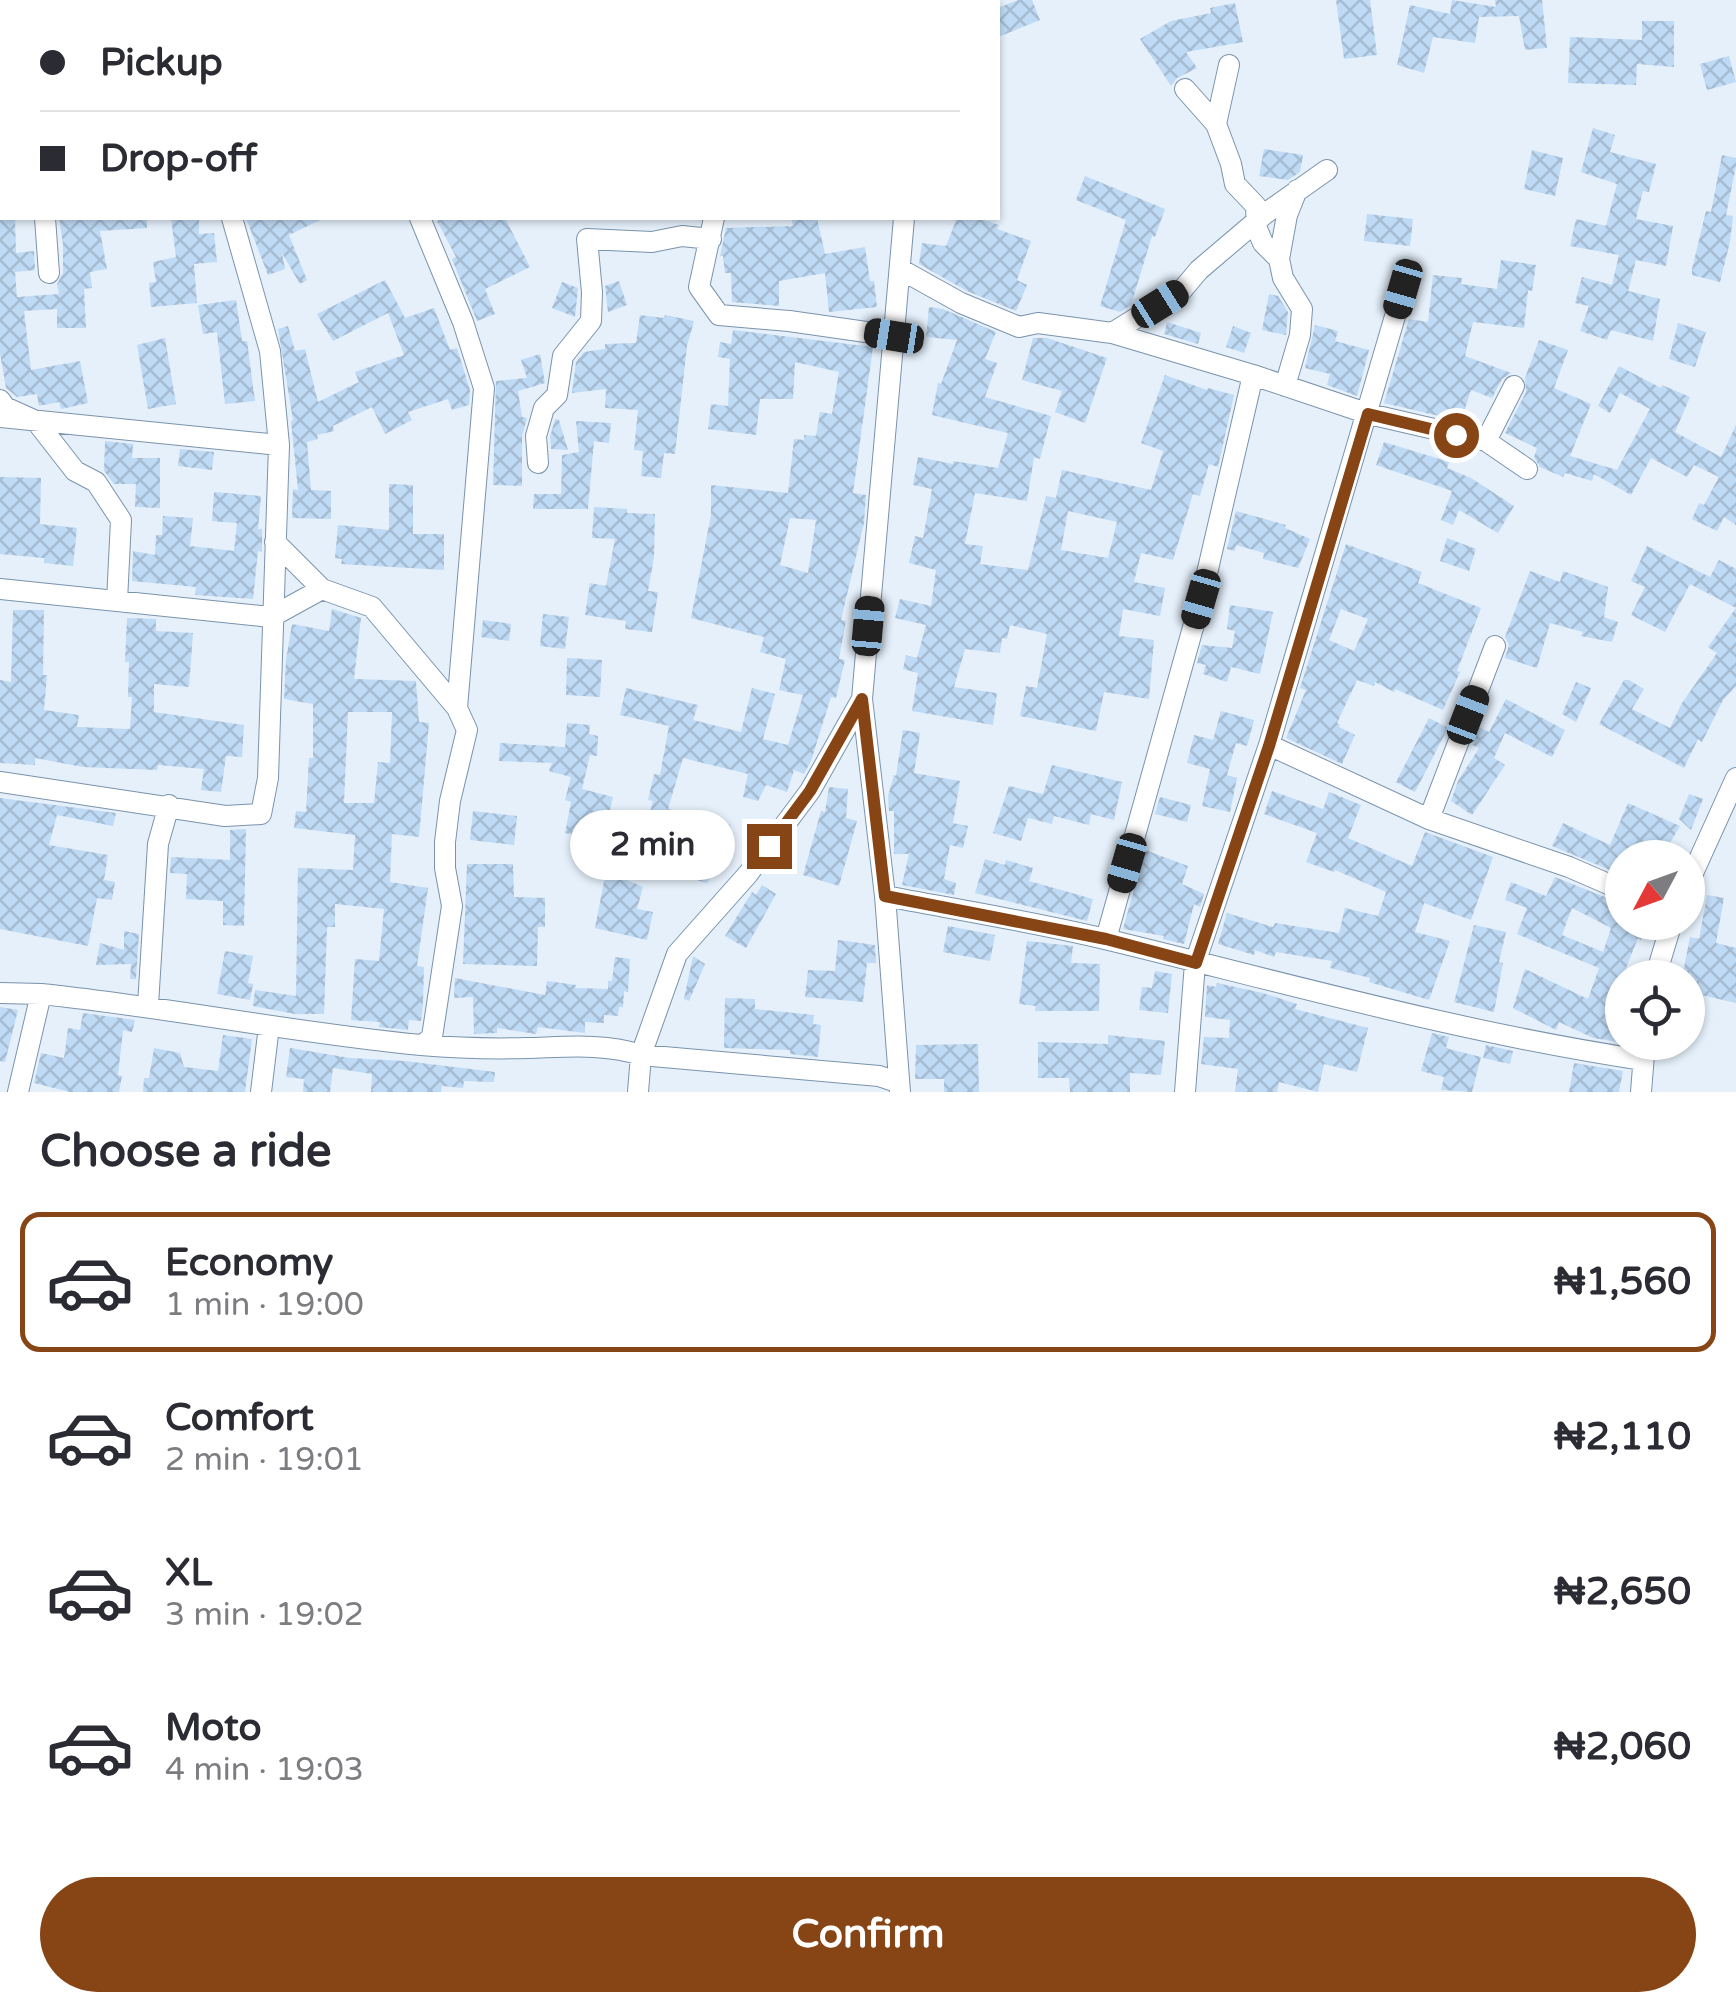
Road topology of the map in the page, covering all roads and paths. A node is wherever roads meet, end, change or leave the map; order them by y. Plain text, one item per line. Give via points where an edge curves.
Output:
1 (1228, 64) dead end
2 (1184, 89) dead end
3 (1216, 124) junction
4 (1327, 170) dead end
5 (1296, 190) junction
6 (45, 220) edge
7 (233, 220) edge
8 (421, 220) edge
9 (904, 220) edge
10 (1258, 220) junction
11 (712, 228) edge
12 (1280, 259) junction
13 (900, 268) junction
14 (50, 273) dead end
15 (1403, 289) dead end
16 (1112, 333) junction
17 (894, 336) junction
18 (1253, 374) junction
19 (1285, 386) junction
20 (1514, 386) dead end
21 (0, 400) edge
22 (1368, 414) junction
23 (0, 417) edge
24 (36, 421) junction
25 (1486, 442) junction
26 (279, 445) junction
27 (538, 463) dead end
28 (1527, 468) dead end
29 (275, 542) junction
30 (0, 589) edge
31 (322, 589) junction
32 (117, 601) junction
33 (271, 617) junction
34 (1495, 646) dead end
35 (862, 699) junction
36 (456, 708) junction
37 (1269, 746) junction
38 (1736, 778) edge
39 (0, 782) edge
40 (169, 805) junction
41 (1428, 819) junction
42 (1705, 846) edge
43 (1605, 882) edge
44 (885, 896) junction
45 (1106, 939) junction
46 (1196, 963) junction
47 (0, 993) edge
48 (41, 994) junction
49 (148, 1005) junction
50 (269, 1026) junction
51 (422, 1045) junction
52 (1605, 1049) edge
53 (641, 1054) junction
54 (1643, 1060) edge
55 (900, 1085) edge
56 (18, 1092) edge
57 (260, 1092) edge
58 (638, 1092) edge
59 (1185, 1092) edge
60 (1641, 1092) edge

1 - 3 street
2 - 3 street
3 - 10 street via 1235,184 1256,206
4 - 5 street
5 - 10 street
5 - 12 street
6 - 14 street
7 - 26 street via 270,351
8 - 36 street via 484,388
9 - 13 street
10 - 12 street via 1263,243
10 - 16 street via 1183,289
11 - 17 street via 699,287 720,315
11 - 27 street via 652,242 587,239 591,321 564,356 557,395 544,408
12 - 19 street via 1302,309
13 - 16 street via 1019,327 1038,323
13 - 17 street
15 - 22 street
16 - 18 street
17 - 35 street
18 - 19 street
18 - 45 street via 1201,599
19 - 22 street
20 - 25 street
21 - 24 street
22 - 25 street
22 - 37 street
23 - 24 street
24 - 26 street
24 - 32 street via 75,471 96,482 121,520
25 - 28 street
26 - 29 street
29 - 31 street
29 - 33 street
30 - 32 street
31 - 33 street
31 - 36 street via 372,607
32 - 33 street
33 - 40 street via 262,814 225,816
34 - 41 street
35 - 44 street
35 - 53 street via 810,791 677,954
36 - 51 street via 467,730 445,842 452,906 432,1037
37 - 41 street
37 - 46 street
38 - 42 street
39 - 40 street
40 - 49 street via 158,844
41 - 43 street
44 - 45 street
44 - 55 street
45 - 46 street
46 - 52 street via 1556,1047
46 - 59 street
47 - 48 street
48 - 49 street
48 - 56 street
49 - 50 street
50 - 51 street
50 - 57 street
51 - 53 street via 614,1046
53 - 55 street via 878,1076
53 - 58 street
54 - 60 street

